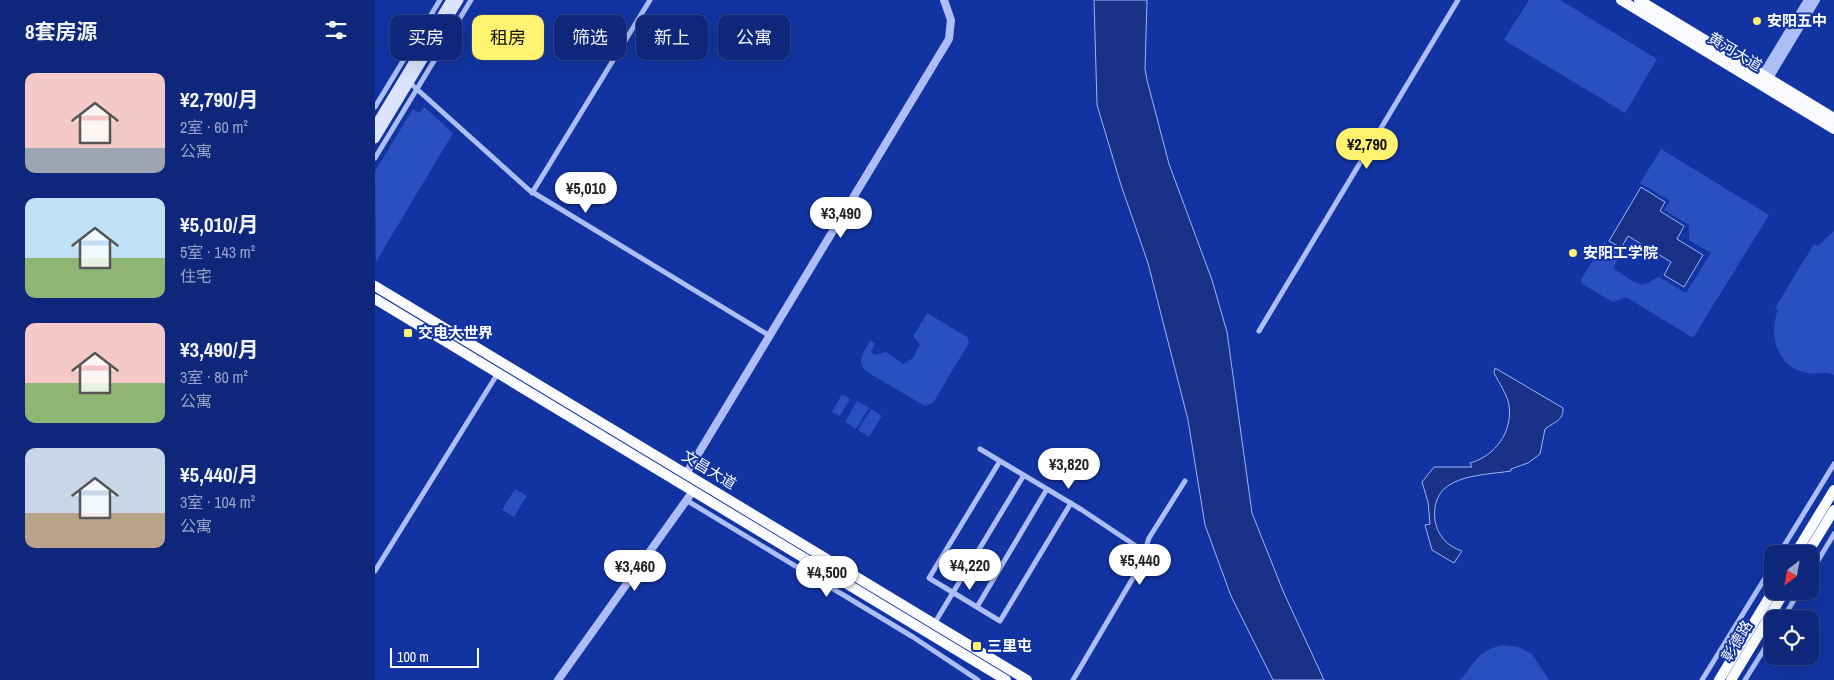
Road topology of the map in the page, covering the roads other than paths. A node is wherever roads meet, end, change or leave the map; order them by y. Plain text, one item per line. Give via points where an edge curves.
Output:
1 (440, 0) edge
2 (451, 0) edge
3 (459, 0) edge
4 (471, 0) edge
5 (650, 0) edge
6 (944, 0) edge
7 (1458, 0) edge
8 (1621, 0) edge
9 (1639, 0) edge
10 (1808, 0) edge
11 (1816, 0) edge
12 (1763, 81) junction
13 (413, 85) junction
14 (375, 107) edge
15 (1834, 118) edge
16 (375, 126) edge
17 (1834, 129) edge
18 (375, 139) edge
19 (375, 158) edge
20 (532, 192) junction
21 (375, 286) edge
22 (375, 299) edge
23 (1259, 330) dead end
24 (770, 336) junction
25 (498, 373) junction
26 (980, 449) dead end
27 (1000, 461) junction
28 (1834, 464) edge
29 (687, 474) junction
30 (1024, 475) junction
31 (1185, 481) dead end
32 (1047, 489) junction
33 (1834, 490) edge
34 (693, 491) junction
35 (686, 500) junction
36 (1071, 503) junction
37 (1834, 510) edge
38 (1834, 534) edge
39 (1784, 545) edge
40 (1800, 545) edge
41 (1813, 545) edge
42 (1145, 552) junction
43 (1819, 559) edge
44 (375, 571) edge
45 (1764, 580) edge
46 (953, 593) junction
47 (1768, 600) edge
48 (1780, 600) edge
49 (977, 607) junction
50 (934, 624) junction
51 (1764, 649) edge
52 (558, 680) edge
53 (978, 680) edge
54 (1006, 680) edge
55 (1027, 680) edge
56 (1073, 680) edge
57 (1702, 680) edge
58 (1719, 680) edge
59 (1731, 680) edge
60 (1745, 680) edge

1 - 14 street
2 - 16 main road
3 - 13 main road
4 - 13 street
5 - 20 street
6 - 24 street via 951,20 949,39
7 - 23 street
8 - 12 main road, 黄河大道
9 - 12 main road, 黄河大道
10 - 12 street
11 - 12 street
12 - 15 main road, 黄河大道
12 - 17 main road, 黄河大道
13 - 18 main road
13 - 19 street
13 - 20 street
20 - 24 street
21 - 29 main road, 文昌大道
22 - 25 main road, 文昌大道
24 - 29 street
25 - 34 main road, 文昌大道
25 - 44 street
26 - 27 street
27 - 30 street
27 - 46 street via 929,578
28 - 39 street
29 - 50 main road, 文昌大道
30 - 32 street
30 - 46 street
31 - 42 street via 1149,538
32 - 36 street
32 - 49 street
33 - 40 highway
34 - 35 street
34 - 54 main road, 文昌大道
35 - 52 street
35 - 53 street
36 - 42 street
36 - 49 street via 1000,621
37 - 41 highway
38 - 43 street
42 - 56 street via 1140,566
45 - 57 street
46 - 49 street
46 - 50 street
47 - 58 highway, 彰德路
48 - 59 highway, 彰德路
50 - 55 main road, 文昌大道
51 - 60 street

